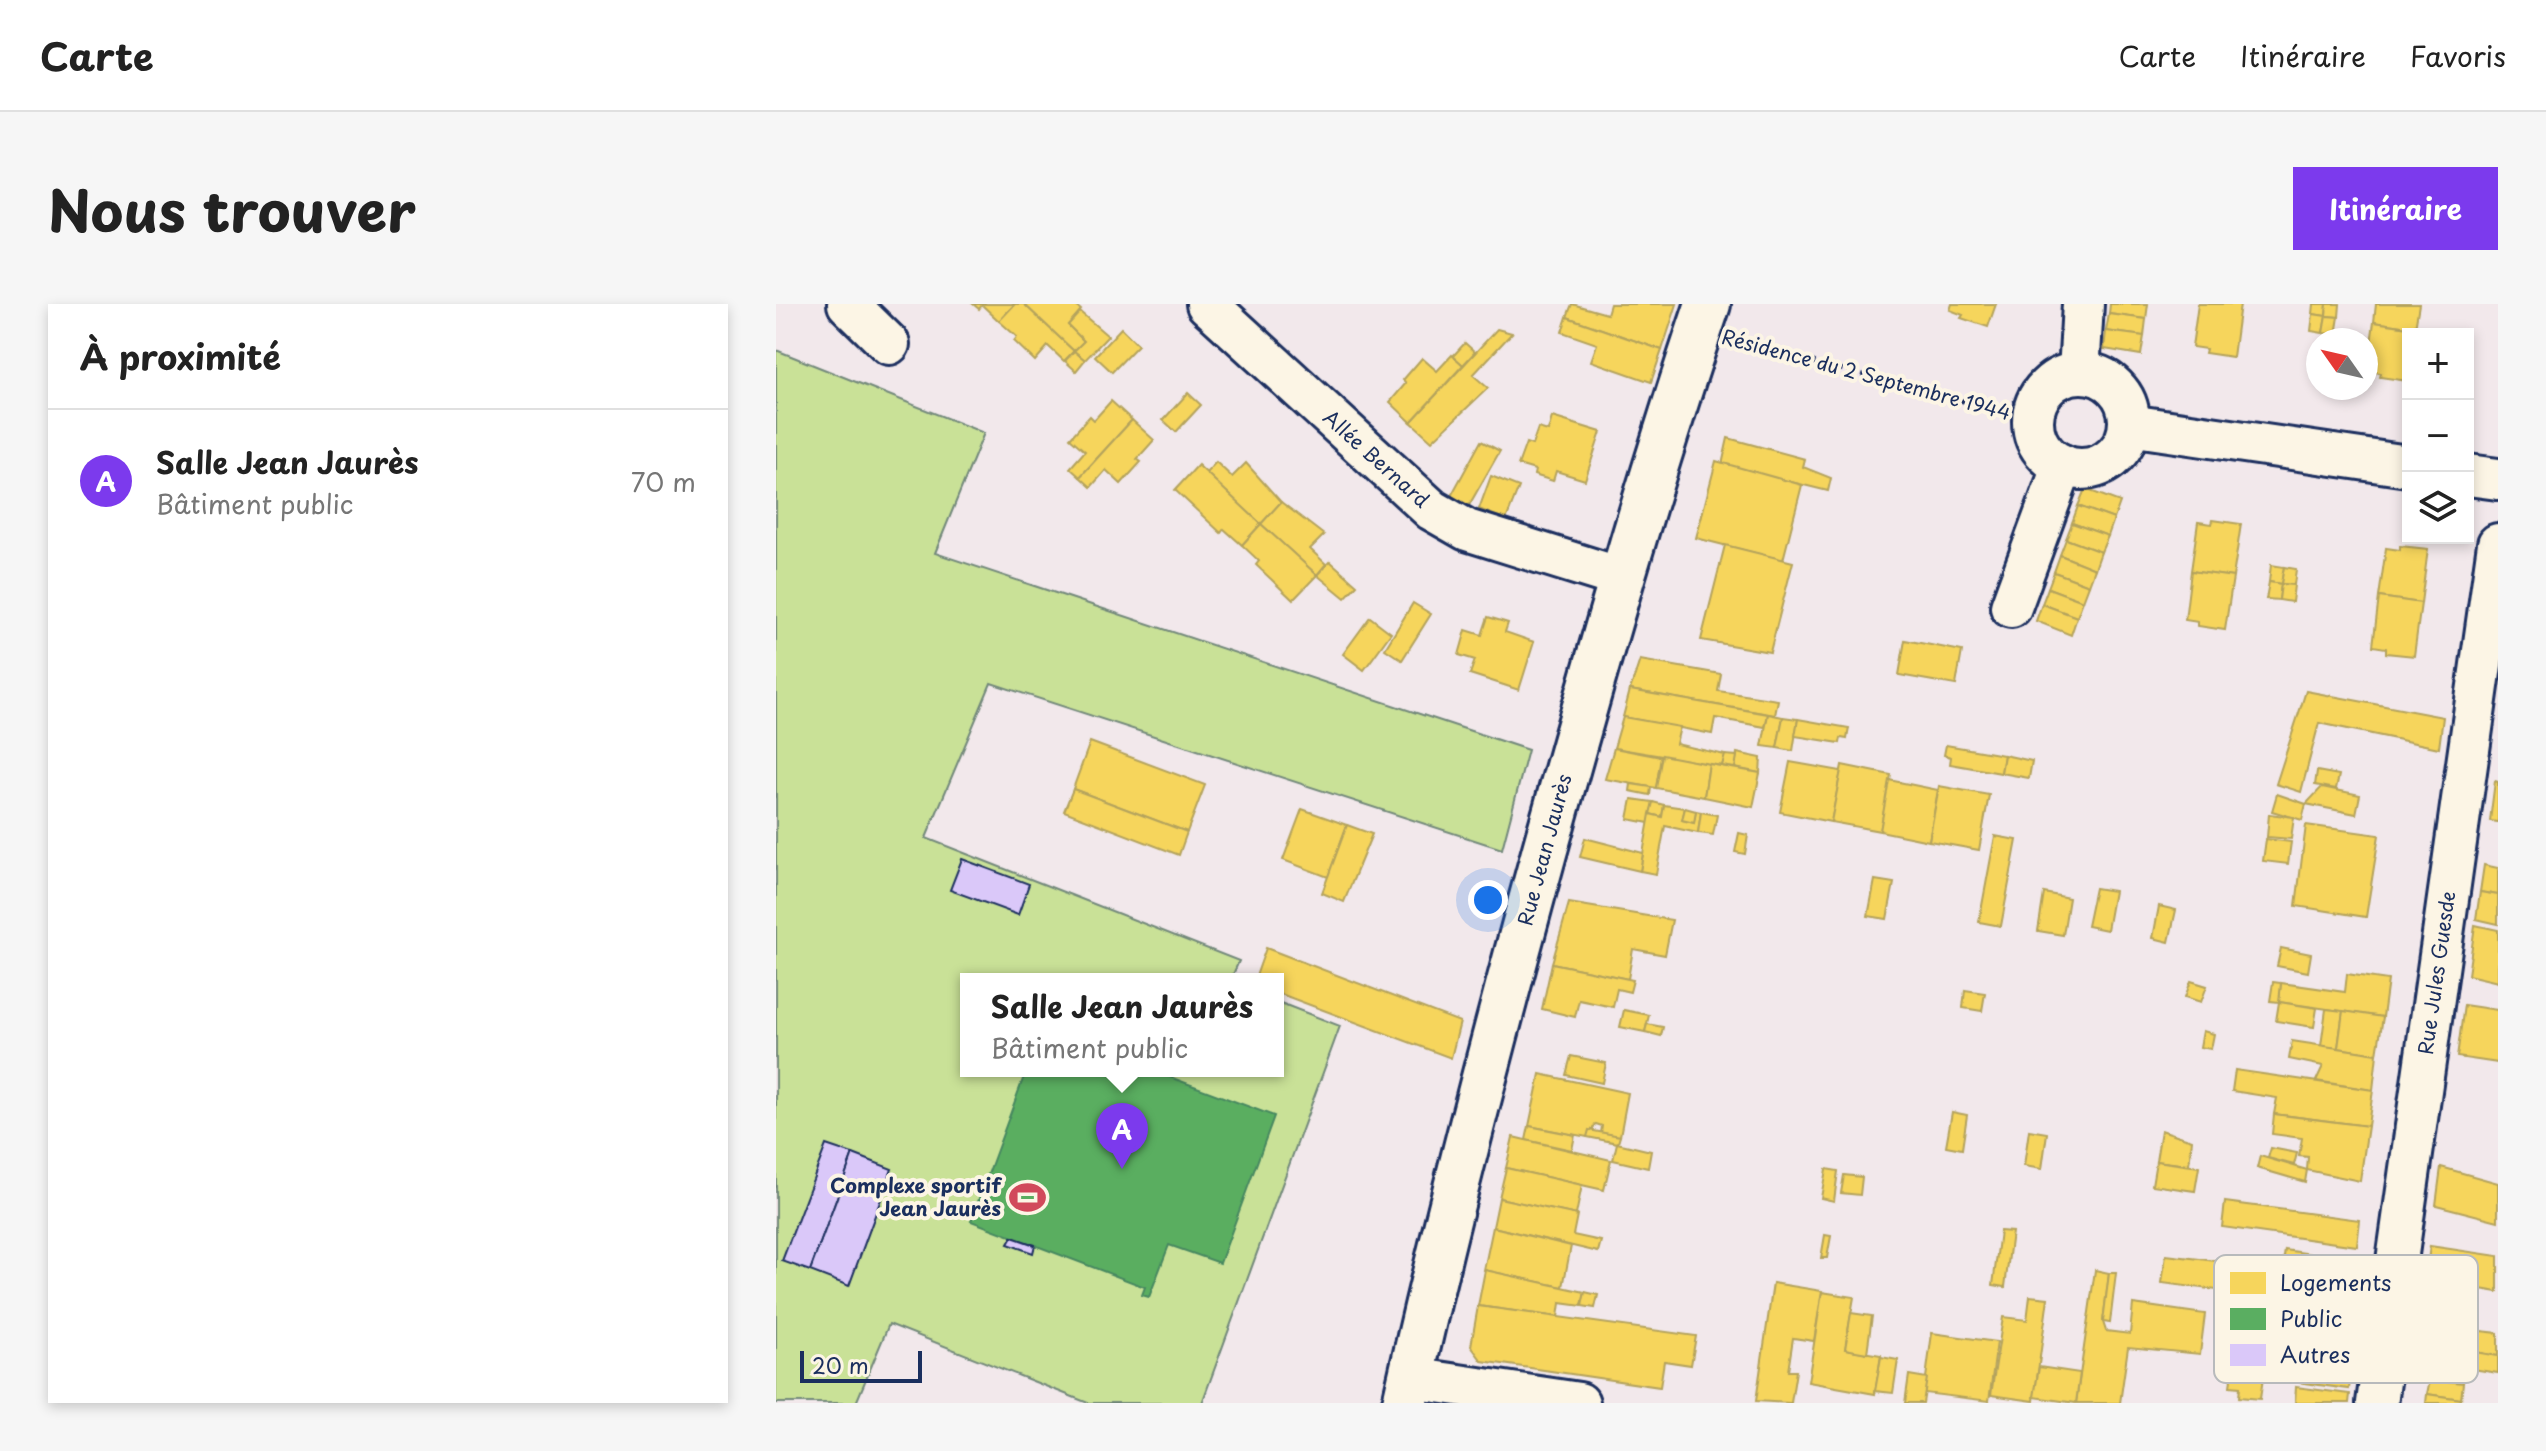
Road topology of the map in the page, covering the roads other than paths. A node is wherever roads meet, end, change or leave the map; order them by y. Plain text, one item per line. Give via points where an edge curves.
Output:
1 (848, 304) edge
2 (1207, 304) edge
3 (2083, 304) edge
4 (1703, 318) edge
5 (889, 344) dead end
6 (2079, 373) junction
7 (2129, 425) junction
8 (2063, 465) junction
9 (2402, 465) edge
10 (2474, 476) edge
11 (2498, 479) edge
12 (2498, 544) edge
13 (1621, 578) junction
14 (2011, 607) dead end
15 (2398, 1255) edge
16 (2380, 1383) edge
17 (1408, 1390) edge
18 (1579, 1403) edge
19 (2377, 1403) edge

1 - 5 street
2 - 13 street, Allée Bernard via 1432,510 1467,530
3 - 6 street
4 - 13 street, Rue Jean Jaurès
6 - 7 street via 2105,379 2119,391
6 - 8 street via 2047,387 2033,419 2038,443
7 - 8 street via 2123,444 2109,459 2092,468
7 - 9 street
8 - 14 street
10 - 11 street
12 - 15 street, Rue Jules Guesde
13 - 17 street, Rue Jean Jaurès via 1461,1156
16 - 19 street, Rue Jules Guesde
17 - 18 street

